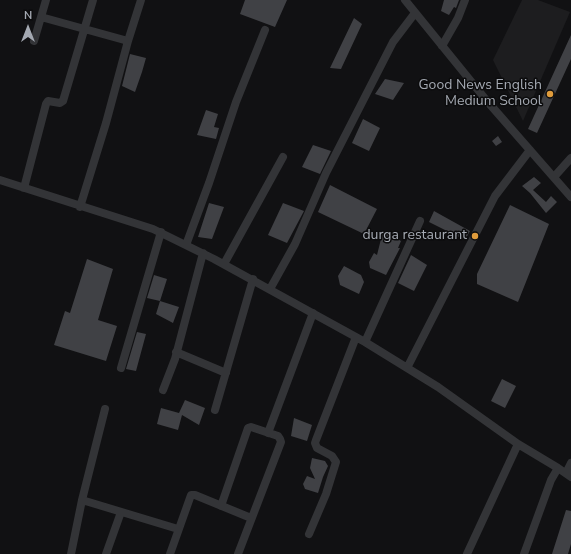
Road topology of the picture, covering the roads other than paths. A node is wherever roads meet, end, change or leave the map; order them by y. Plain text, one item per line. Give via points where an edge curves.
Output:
1 (46, 0) edge
2 (93, 0) edge
3 (141, 0) edge
4 (465, 0) edge
5 (407, 1) edge
6 (415, 13) junction
7 (41, 17) junction
8 (84, 29) junction
9 (265, 30) dead end
10 (34, 41) dead end
11 (128, 41) junction
12 (442, 46) junction
13 (530, 150) junction
14 (283, 158) dead end
15 (571, 158) edge
16 (554, 177) junction
17 (0, 180) edge
18 (24, 188) junction
19 (571, 197) edge
20 (80, 207) junction
21 (420, 221) dead end
22 (161, 232) junction
23 (186, 244) junction
24 (203, 253) junction
25 (224, 264) junction
26 (253, 279) junction
27 (270, 289) junction
28 (313, 313) junction
29 (356, 337) junction
30 (365, 342) junction
31 (176, 352) junction
32 (121, 368) dead end
33 (407, 368) junction
34 (226, 372) junction
35 (163, 390) dead end
36 (105, 409) dead end
37 (215, 410) dead end
38 (268, 433) junction
39 (518, 444) junction
40 (571, 463) edge
41 (558, 468) junction
42 (568, 475) edge
43 (82, 500) junction
44 (221, 506) junction
45 (121, 512) junction
46 (251, 518) junction
47 (178, 529) junction
48 (309, 534) dead end
49 (70, 554) edge
50 (106, 554) edge
51 (170, 554) edge
52 (238, 554) edge
53 (467, 554) edge
54 (524, 554) edge

1 - 7 street
2 - 8 street
3 - 11 street
4 - 12 street
5 - 6 street
6 - 12 street
6 - 27 street via 393,42 326,174 295,244
7 - 8 street
7 - 10 street
8 - 11 street
8 - 18 street via 63,101 46,104
9 - 23 street via 236,102
11 - 20 street
12 - 13 street
13 - 16 street
13 - 33 street via 495,196
14 - 25 street
15 - 16 street
16 - 19 street
17 - 18 street
18 - 20 street
20 - 22 street
21 - 30 street
22 - 23 street
22 - 32 street
23 - 24 street
24 - 25 street
24 - 31 street
25 - 26 street
26 - 27 street
26 - 34 street
27 - 28 street
28 - 29 street
28 - 38 street
29 - 30 street
29 - 48 street via 315,443 317,448 332,456 336,462
30 - 33 street
31 - 34 street
31 - 35 street
33 - 39 street
34 - 37 street
36 - 43 street
38 - 44 street via 248,428
38 - 46 street via 278,436 281,442
39 - 41 street
39 - 53 street
40 - 42 street
41 - 42 street
41 - 54 street via 551,480
43 - 45 street
43 - 49 street
44 - 46 street
44 - 47 street via 191,495
45 - 47 street
45 - 50 street
46 - 52 street
47 - 51 street

